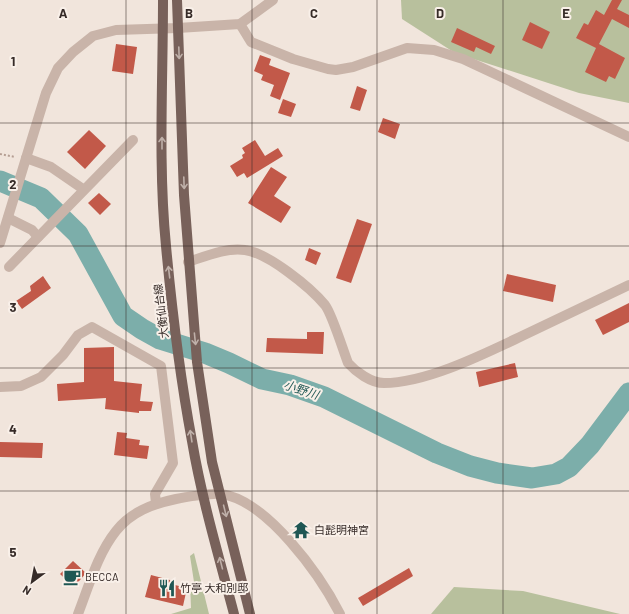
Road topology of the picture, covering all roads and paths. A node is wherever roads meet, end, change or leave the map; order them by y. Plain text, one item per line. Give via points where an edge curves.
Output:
1 (163, 0) edge
2 (177, 0) edge
3 (273, 0) edge
4 (240, 24) junction
5 (178, 28) junction
6 (163, 29) junction
7 (629, 137) edge
8 (133, 140) dead end
9 (0, 154) edge
10 (24, 163) junction
11 (80, 193) junction
12 (10, 213) junction
13 (38, 237) junction
14 (0, 242) edge
15 (188, 262) junction
16 (9, 267) dead end
17 (629, 285) edge
18 (0, 387) edge
19 (221, 494) junction
20 (203, 496) junction
21 (156, 503) junction
22 (78, 614) edge
23 (234, 614) edge
24 (250, 614) edge
25 (340, 614) edge

1 - 6 main road, 大衡仙台線
2 - 5 main road
3 - 4 street
4 - 5 street
4 - 7 street via 251,42 293,59 328,69 353,67 407,48 448,53
5 - 6 street
5 -> 15 main road
6 - 10 street via 116,30 93,36 73,52 58,68 46,93
20 -> 6 main road, 大衡仙台線 via 179,357 166,245 162,175
8 - 11 street
9 - 10 path
10 - 11 street via 51,167
10 - 12 street
11 - 13 street
12 - 13 street
12 - 14 street
13 - 16 street
15 - 17 street via 208,255 244,250 258,253 283,269 326,306 348,363 373,381 383,383 401,382 440,372
15 -> 19 main road via 197,362 212,462
18 - 21 street via 21,386 41,377 78,335 92,326 161,366 173,463 155,494
19 - 20 street
19 -> 24 main road
19 - 25 street via 260,513 284,534 329,594
20 - 21 street
23 -> 20 main road, 大衡仙台線
21 - 22 street via 134,514 116,531 102,552

